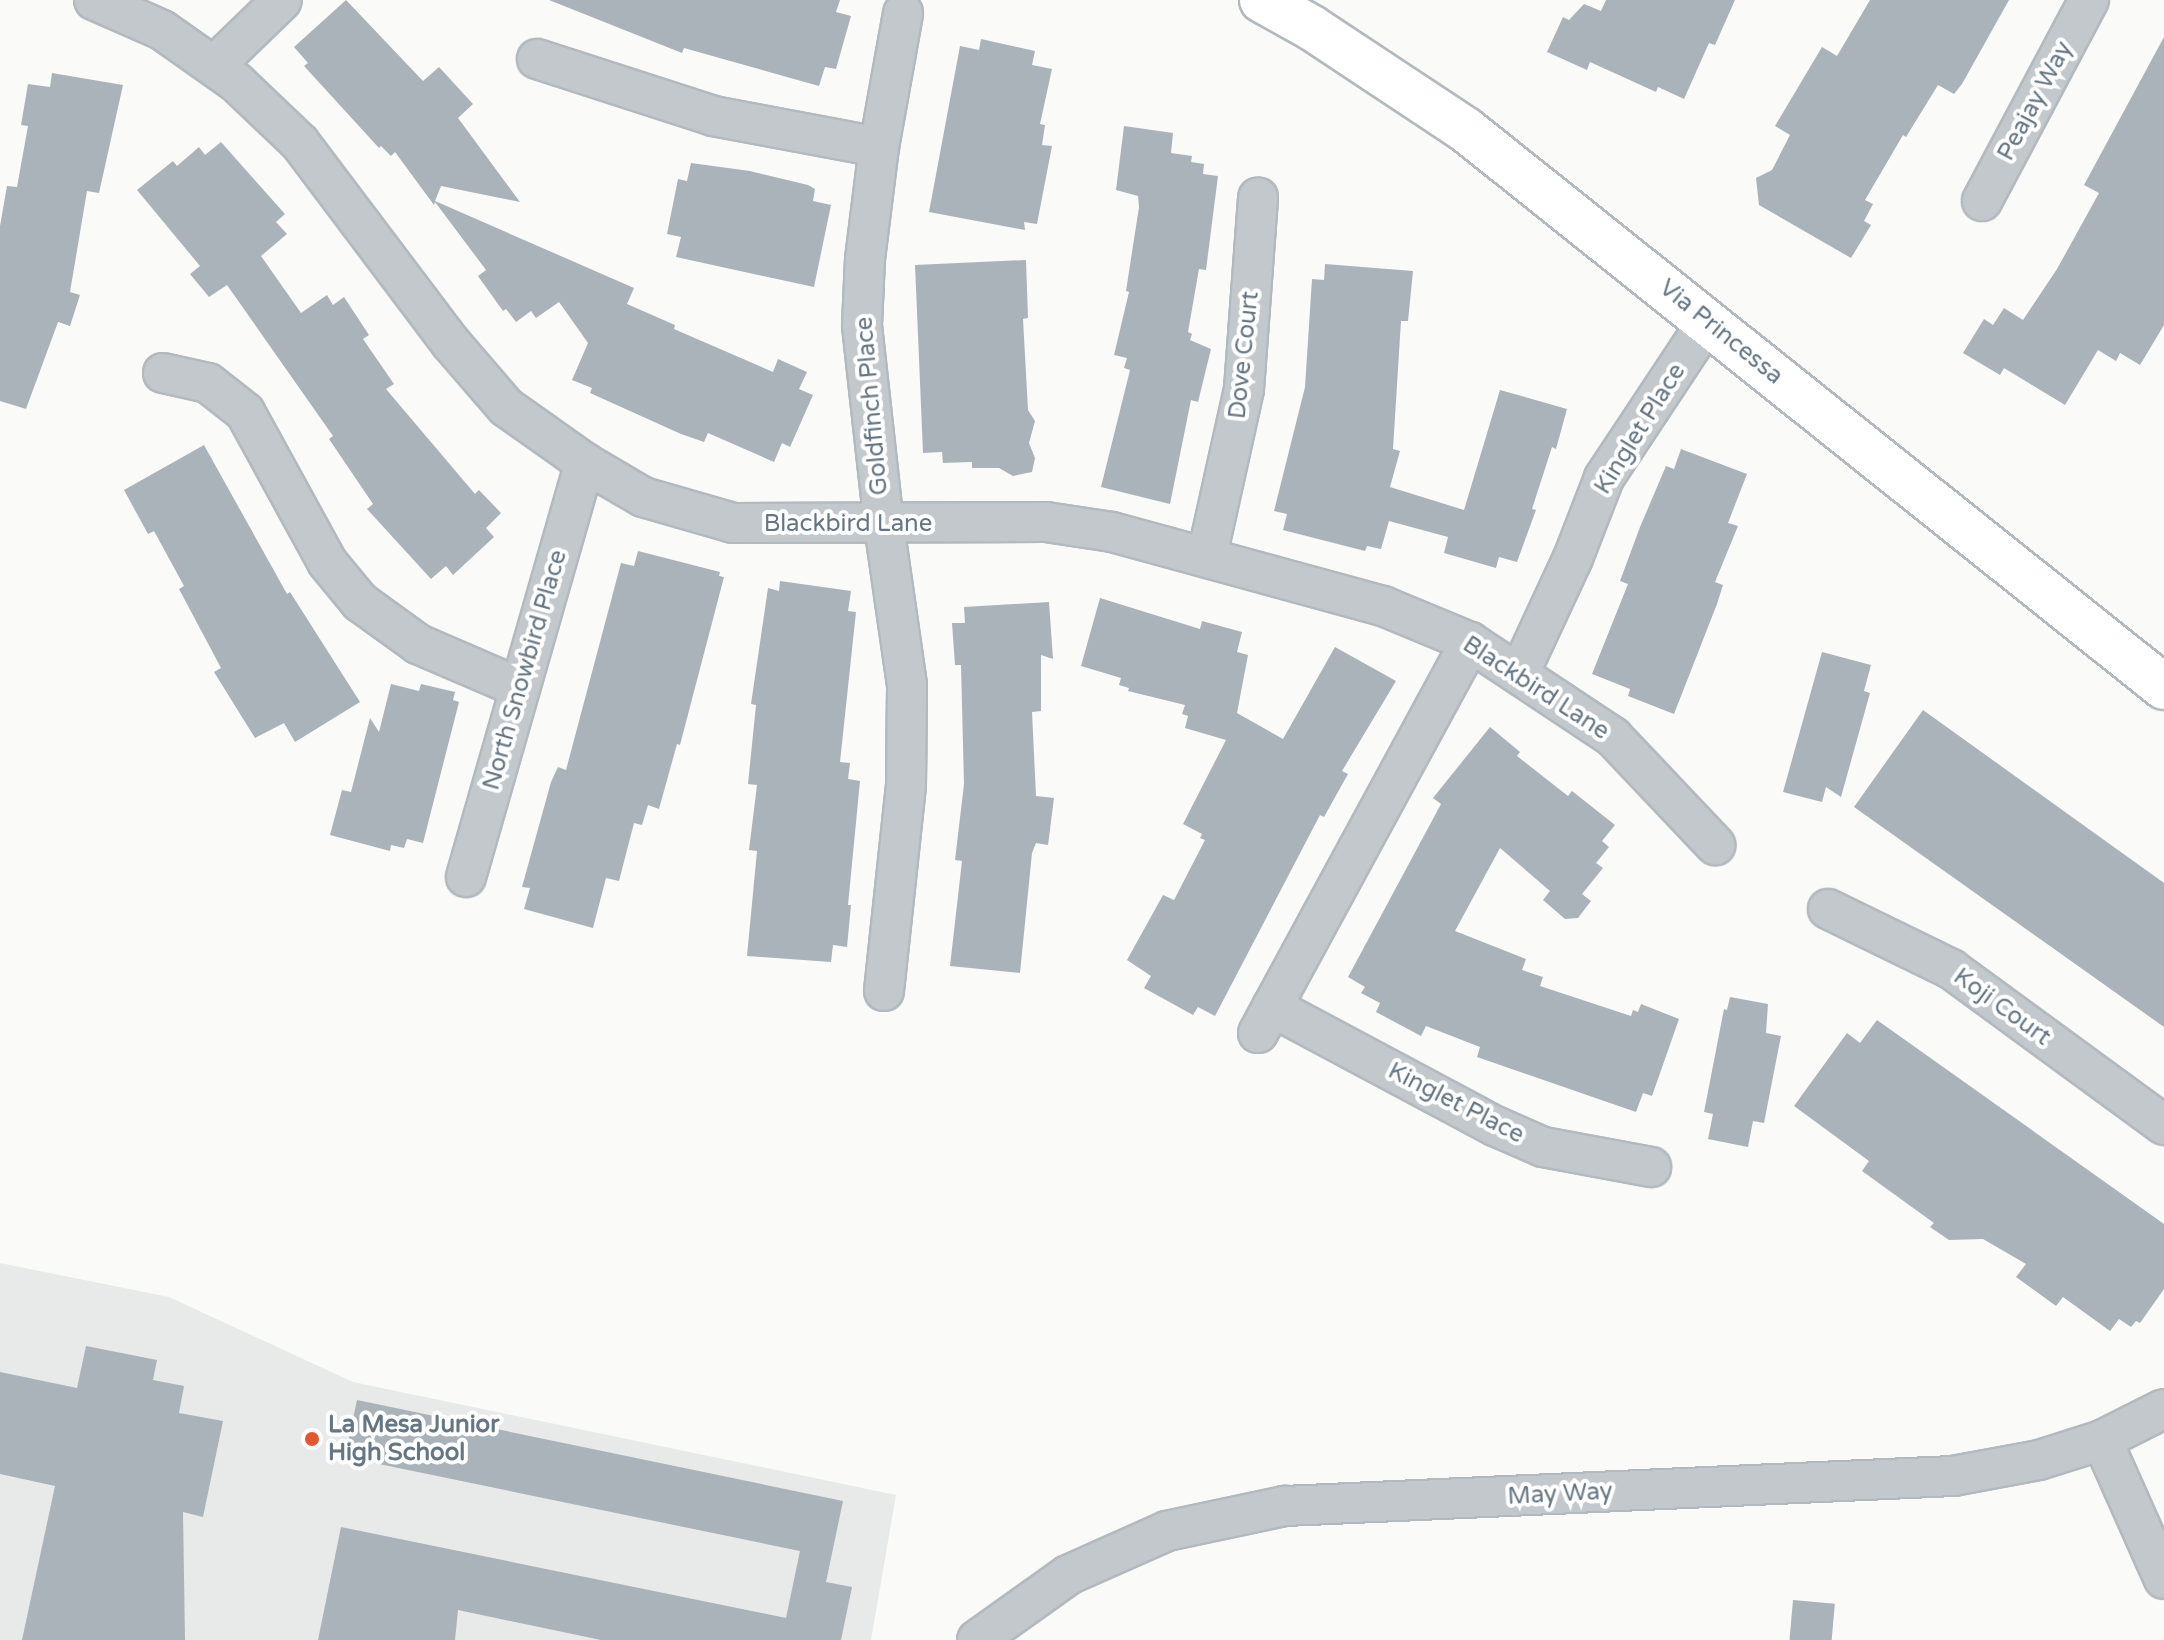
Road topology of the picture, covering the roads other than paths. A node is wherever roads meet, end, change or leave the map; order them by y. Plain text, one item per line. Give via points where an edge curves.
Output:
1 (94, 0) edge
2 (282, 0) edge
3 (1262, 0) edge
4 (2089, 0) edge
5 (903, 13) dead end
6 (537, 59) dead end
7 (215, 65) junction
8 (879, 147) junction
9 (1258, 198) dead end
10 (1982, 201) dead end
11 (1708, 321) junction
12 (163, 373) dead end
13 (585, 463) junction
14 (884, 525) junction
15 (1207, 556) junction
16 (1470, 642) junction
17 (1520, 672) junction
18 (2164, 687) edge
19 (520, 688) junction
20 (1715, 845) dead end
21 (466, 877) dead end
22 (1828, 909) dead end
23 (884, 991) dead end
24 (2164, 1125) edge
25 (1651, 1167) dead end
26 (2164, 1409) edge
27 (2102, 1440) junction
28 (2164, 1579) edge
29 (977, 1640) edge

1 - 7 street, Blackbird Lane via 162,30
2 - 7 street
3 - 11 street, Via Princessa via 1466,130
4 - 10 street, Peajay Way
5 - 8 street, Goldfinch Place
6 - 8 street via 713,116
7 - 13 street, Blackbird Lane via 300,143 450,342 506,407
8 - 14 street, Goldfinch Place via 862,325
9 - 15 street, Dove Court via 1244,389
11 - 17 street, Kinglet Place via 1604,478
11 - 18 street, Via Princessa
12 - 19 street via 208,383 245,412 327,562 360,602 418,644
13 - 14 street, Blackbird Lane via 643,497 733,523
13 - 19 street, North Snowbird Place
14 - 15 street, Blackbird Lane via 1046,522
14 - 23 street, Goldfinch Place via 907,700 906,785
15 - 16 street, Blackbird Lane via 1383,606
16 - 17 street, Blackbird Lane
16 - 25 street, Kinglet Place via 1265,1020 1543,1147
17 - 20 street, Blackbird Lane via 1613,737
19 - 21 street, North Snowbird Place
22 - 24 street, Koji Court via 1951,969
26 - 27 street, May Way
27 - 28 street
27 - 29 street, May Way via 2039,1460 1953,1476 1285,1506 1167,1531 1068,1575

